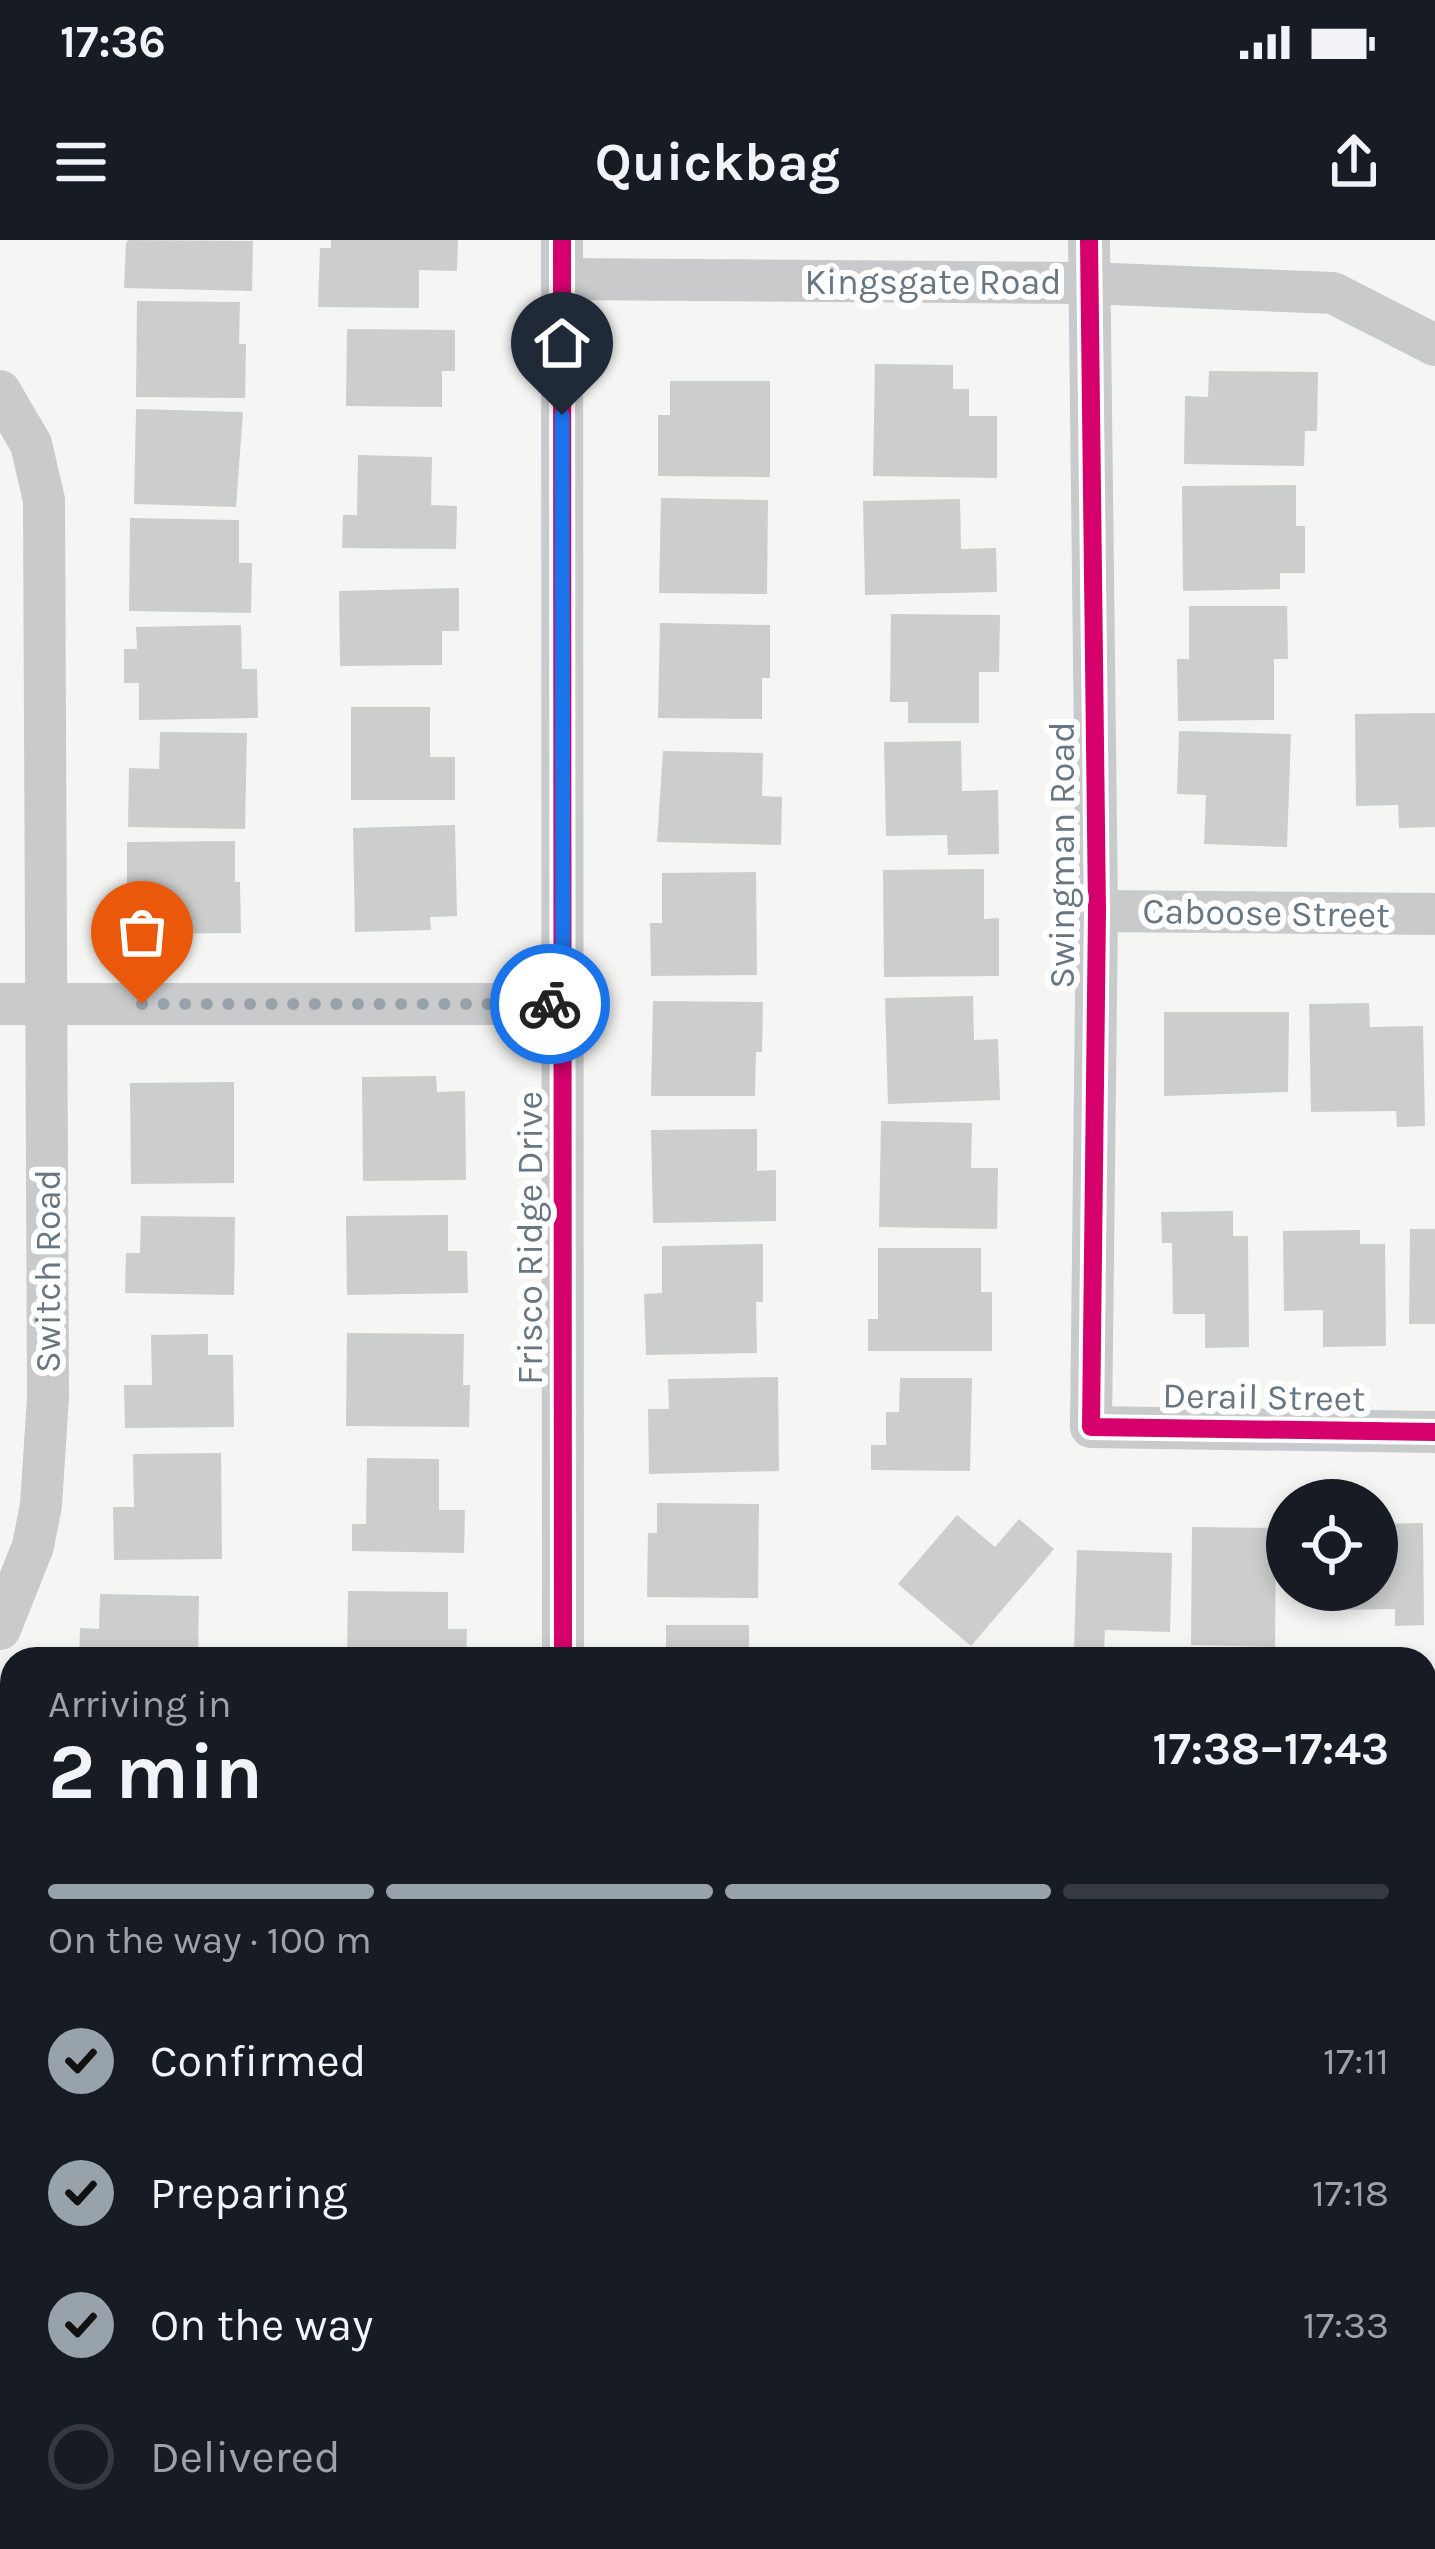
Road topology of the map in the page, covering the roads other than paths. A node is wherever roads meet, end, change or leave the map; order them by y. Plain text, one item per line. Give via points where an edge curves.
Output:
1 (1089, 240) edge
2 (562, 260) edge
3 (1088, 283) junction
4 (1435, 345) edge
5 (0, 391) edge
6 (1097, 911) junction
7 (1435, 914) edge
8 (0, 1004) edge
9 (48, 1004) junction
10 (563, 1004) junction
11 (1091, 1427) joint
12 (1435, 1432) edge
13 (0, 1629) edge
14 (563, 1647) edge

1 - 3 street, Swingman Road
2 - 3 street, Kingsgate Road
2 - 10 street, Frisco Ridge Drive
3 - 4 street, Kingsgate Road via 1334,293
3 - 6 street, Swingman Road
5 - 9 street, Switch Road via 31,444 44,500
6 - 7 street, Caboose Street
6 - 11 street, Swingman Road
8 - 9 street
9 - 10 street
9 - 13 street, Switch Road via 41,1505
10 - 14 street, Frisco Ridge Drive
11 - 12 street, Derail Street

